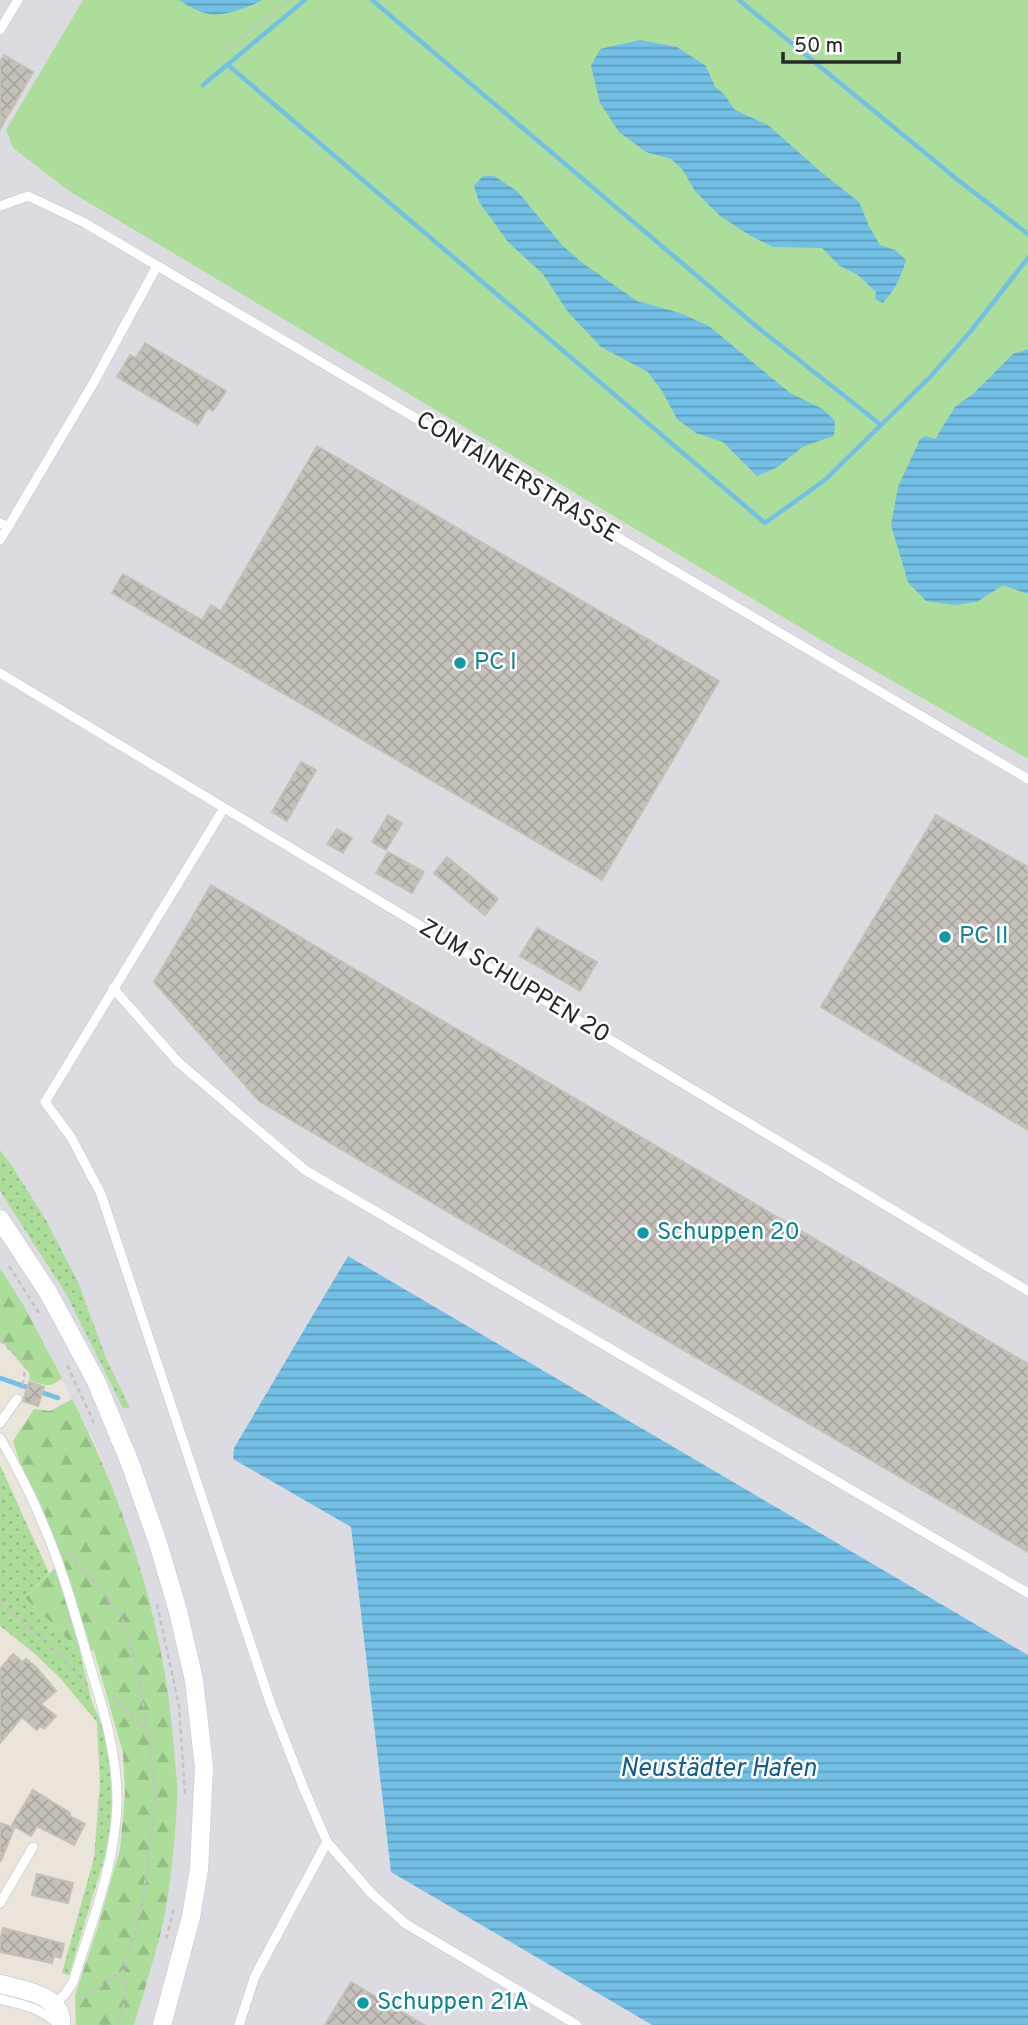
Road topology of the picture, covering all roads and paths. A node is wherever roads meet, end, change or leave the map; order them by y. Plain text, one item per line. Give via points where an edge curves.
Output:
1 (18, 0) edge
2 (289, 0) edge
3 (0, 30) edge
4 (219, 55) dead end
5 (0, 206) edge
6 (157, 266) junction
7 (4, 525) edge
8 (0, 540) edge
9 (0, 673) edge
10 (1028, 779) edge
11 (224, 808) junction
12 (113, 988) junction
13 (0, 1219) edge
14 (7, 1262) dead end
15 (1028, 1291) edge
16 (41, 1317) dead end
17 (0, 1340) edge
18 (66, 1363) dead end
19 (24, 1378) dead end
20 (18, 1399) dead end
21 (0, 1423) edge
22 (96, 1426) dead end
23 (0, 1438) edge
24 (45, 1527) junction
25 (1028, 1593) edge
26 (157, 1601) dead end
27 (0, 1604) edge
28 (86, 1689) dead end
29 (110, 1692) dead end
30 (148, 1731) junction
31 (185, 1803) dead end
32 (327, 1842) junction
33 (33, 1847) dead end
34 (176, 1901) dead end
35 (0, 1903) edge
36 (164, 1950) dead end
37 (122, 1970) junction
38 (0, 1984) edge
39 (0, 1999) edge
40 (72, 2004) dead end
41 (54, 2005) junction
42 (60, 2025) edge
43 (118, 2025) edge
44 (162, 2025) edge
45 (239, 2025) edge
46 (577, 2025) edge

1 - 3 lane
2 - 4 path
5 - 6 lane, CONTAINERSTRASSE via 28,196
6 - 7 lane via 93,382
6 - 10 lane, CONTAINERSTRASSE
7 - 8 lane
9 - 11 lane, ZUM SCHUPPEN 20
11 - 12 lane
11 - 15 lane, ZUM SCHUPPEN 20
12 - 25 lane via 178,1062 305,1170
12 - 32 lane via 45,1102 71,1137 101,1194 270,1702
13 - 44 street via 48,1292 111,1416 158,1543 194,1680 204,1768 199,1869
14 - 16 path
17 - 19 path via 24,1364
18 - 22 path
20 - 21 lane
23 - 24 lane
24 - 30 path via 121,1614
24 - 41 lane via 106,1717 115,1759 117,1802 105,1878 73,1982
26 - 31 path via 179,1706
27 - 28 path via 70,1665
29 - 30 path
30 - 37 path via 153,1782 150,1855 137,1926
32 - 45 lane via 255,1976
32 - 46 lane via 371,1893 406,1924
33 - 35 lane
34 - 36 path
37 - 40 path
37 - 43 path via 127,1991
38 - 41 street via 45,1997
39 - 42 lane via 31,2006
41 - 42 street via 62,2018

